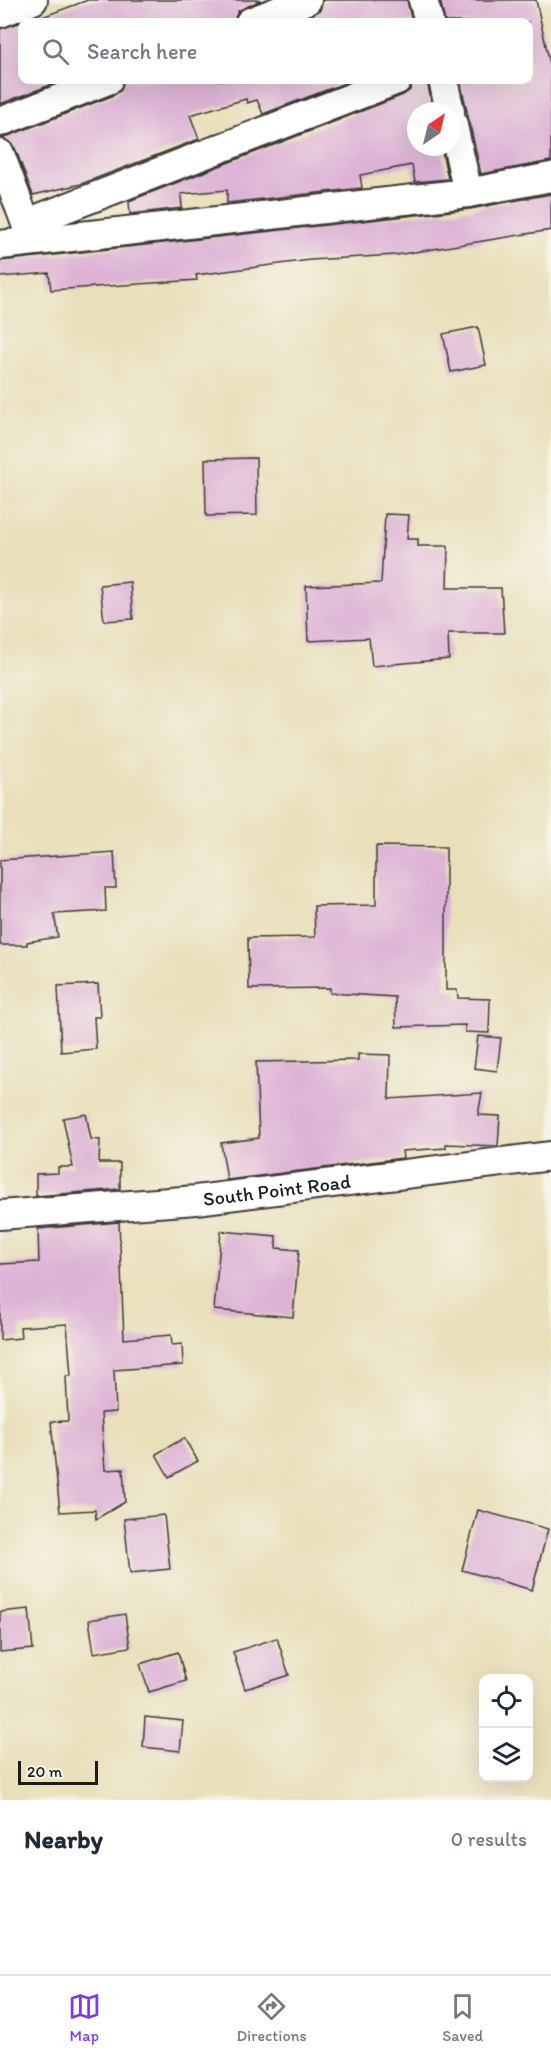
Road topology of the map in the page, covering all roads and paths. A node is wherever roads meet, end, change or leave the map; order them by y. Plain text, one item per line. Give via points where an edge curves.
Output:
1 (33, 0) edge
2 (307, 0) edge
3 (423, 0) edge
4 (0, 13) edge
5 (260, 18) edge
6 (428, 18) edge
7 (98, 84) edge
8 (387, 84) edge
9 (444, 84) edge
10 (448, 102) edge
11 (0, 123) edge
12 (0, 154) edge
13 (460, 156) edge
14 (551, 177) edge
15 (468, 193) junction
16 (29, 232) junction
17 (0, 245) edge
18 (551, 1156) edge
19 (0, 1215) edge

1 - 4 street
2 - 5 street
3 - 6 street
7 - 11 street
8 - 16 street
9 - 10 street
12 - 16 street
13 - 15 street
14 - 15 street
15 - 16 street
16 - 17 street
18 - 19 street, South Point Road via 196,1200

